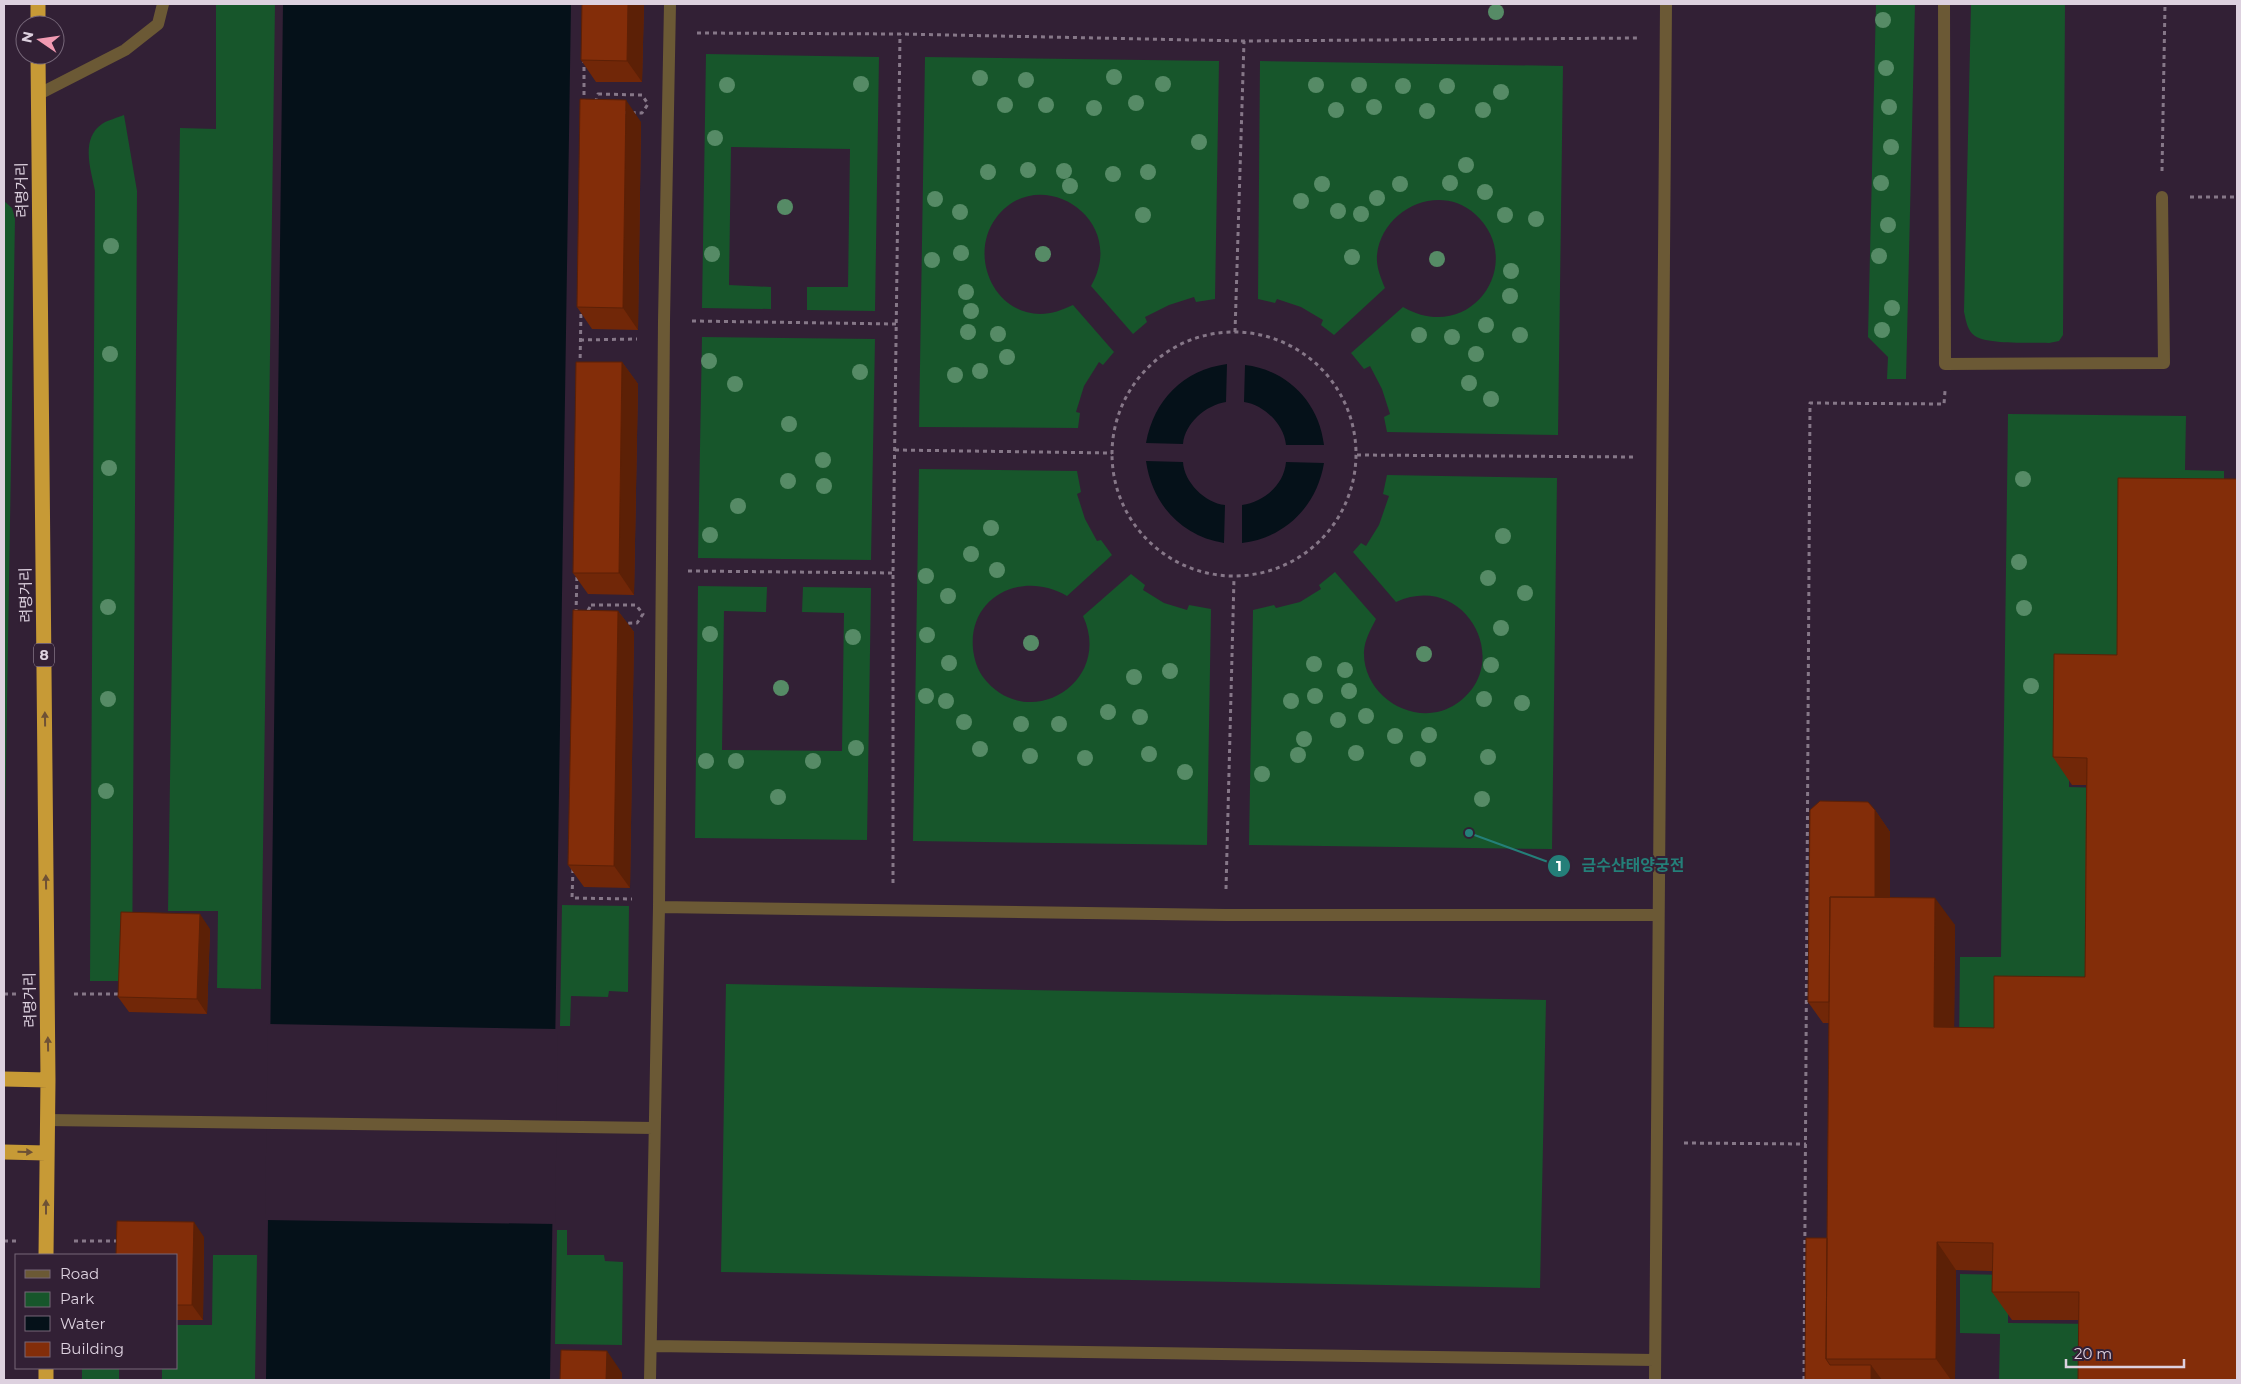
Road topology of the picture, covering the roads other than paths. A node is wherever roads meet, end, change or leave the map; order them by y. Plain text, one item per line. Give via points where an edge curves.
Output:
1 (163, 4) edge
2 (670, 4) edge
3 (1666, 4) edge
4 (1944, 4) edge
5 (38, 65) edge
6 (39, 94) junction
7 (2162, 196) road end
8 (659, 907) junction
9 (1658, 915) junction
10 (4, 1079) edge
11 (48, 1080) junction
12 (47, 1120) junction
13 (654, 1128) junction
14 (4, 1152) edge
15 (46, 1153) junction
16 (46, 1254) edge
17 (652, 1346) junction
18 (1655, 1360) junction
19 (650, 1380) edge
20 (1655, 1380) edge

1 - 6 street via 158,24 125,50
2 - 8 street
3 - 9 street
4 - 7 street via 1945,364 2164,363
5 - 6 highway, 려명거리 / 8
11 -> 6 highway, 려명거리 / 8
8 - 9 street via 1226,915
8 - 13 street
9 - 18 street
10 - 11 highway
11 - 12 highway, 려명거리 / 8
12 - 13 street
12 - 15 highway, 려명거리 / 8
13 - 17 street
14 -> 15 highway
16 -> 15 highway, 려명거리 / 8
17 - 18 street
17 - 19 street
18 - 20 street

